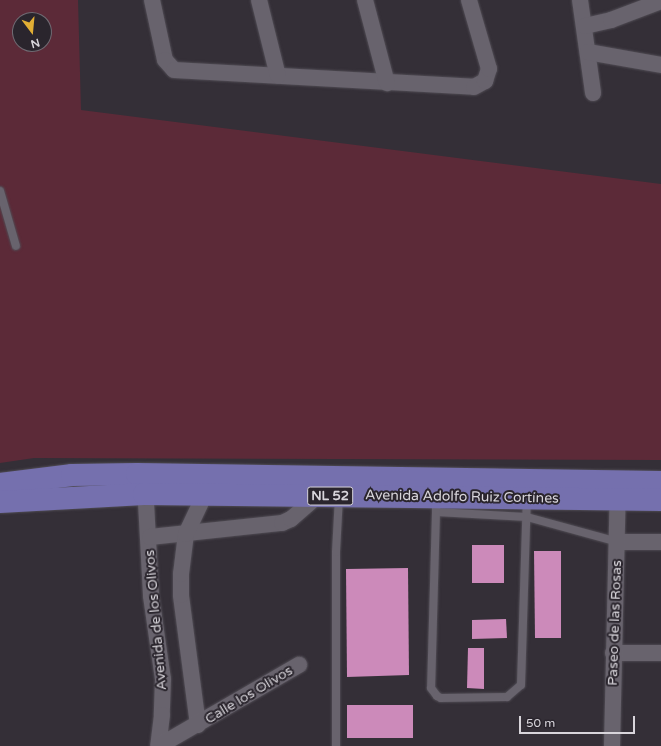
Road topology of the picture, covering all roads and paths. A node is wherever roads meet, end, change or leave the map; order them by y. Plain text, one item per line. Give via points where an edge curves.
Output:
1 (152, 0) edge
2 (259, 0) edge
3 (365, 0) edge
4 (469, 0) edge
5 (580, 0) edge
6 (661, 1) edge
7 (585, 26) junction
8 (588, 52) junction
9 (661, 65) edge
10 (278, 76) junction
11 (387, 83) junction
12 (592, 92) dead end
13 (0, 192) edge
14 (16, 246) dead end
15 (661, 482) edge
16 (0, 484) edge
17 (196, 484) junction
18 (618, 490) junction
19 (144, 494) junction
20 (317, 496) junction
21 (339, 496) junction
22 (661, 500) edge
23 (0, 502) edge
24 (436, 505) junction
25 (527, 507) junction
26 (186, 534) junction
27 (150, 537) junction
28 (618, 542) junction
29 (661, 542) edge
30 (613, 653) junction
31 (661, 653) edge
32 (299, 665) dead end
33 (198, 725) junction
34 (159, 746) edge
35 (336, 746) edge
36 (612, 746) edge

1 - 10 street via 165,60 169,66 180,71
2 - 10 street
3 - 11 street
4 - 11 street via 489,69 485,81 474,87
5 - 7 street
6 - 7 street via 611,20
7 - 8 street
8 - 9 street
8 - 12 street
10 - 11 street
13 - 14 lane
15 - 18 main road
16 - 17 main road via 72,475
17 - 18 main road via 280,475
17 - 19 main road, Avenida Adolfo Ruiz Cortínes / NL 52
17 - 20 main road, Avenida Adolfo Ruiz Cortínes / NL 52
17 - 26 street, Avenida de los Olivos
18 - 22 main road, Avenida Adolfo Ruiz Cortínes / NL 52
18 - 25 main road, Avenida Adolfo Ruiz Cortínes / NL 52
18 - 28 street, Paseo de las Rosas
19 - 23 main road, Avenida Adolfo Ruiz Cortínes / NL 52
19 - 27 street, Avenida de los Olivos
20 - 21 main road, Avenida Adolfo Ruiz Cortínes / NL 52
20 - 26 street via 296,516 282,523
21 - 24 main road, Avenida Adolfo Ruiz Cortínes / NL 52
21 - 35 lane via 336,552
24 - 25 main road, Avenida Adolfo Ruiz Cortínes / NL 52
24 - 25 lane via 431,688 441,698 507,697 521,685
25 - 28 lane
26 - 27 street
26 - 33 street, Avenida de los Olivos via 181,595
27 - 34 street, Avenida de los Olivos via 152,596 163,679
28 - 29 street
28 - 30 street, Paseo de las Rosas
30 - 31 street
30 - 36 street, Paseo de las Rosas
32 - 33 street, Calle los Olivos
33 - 34 street, Avenida de los Olivos

